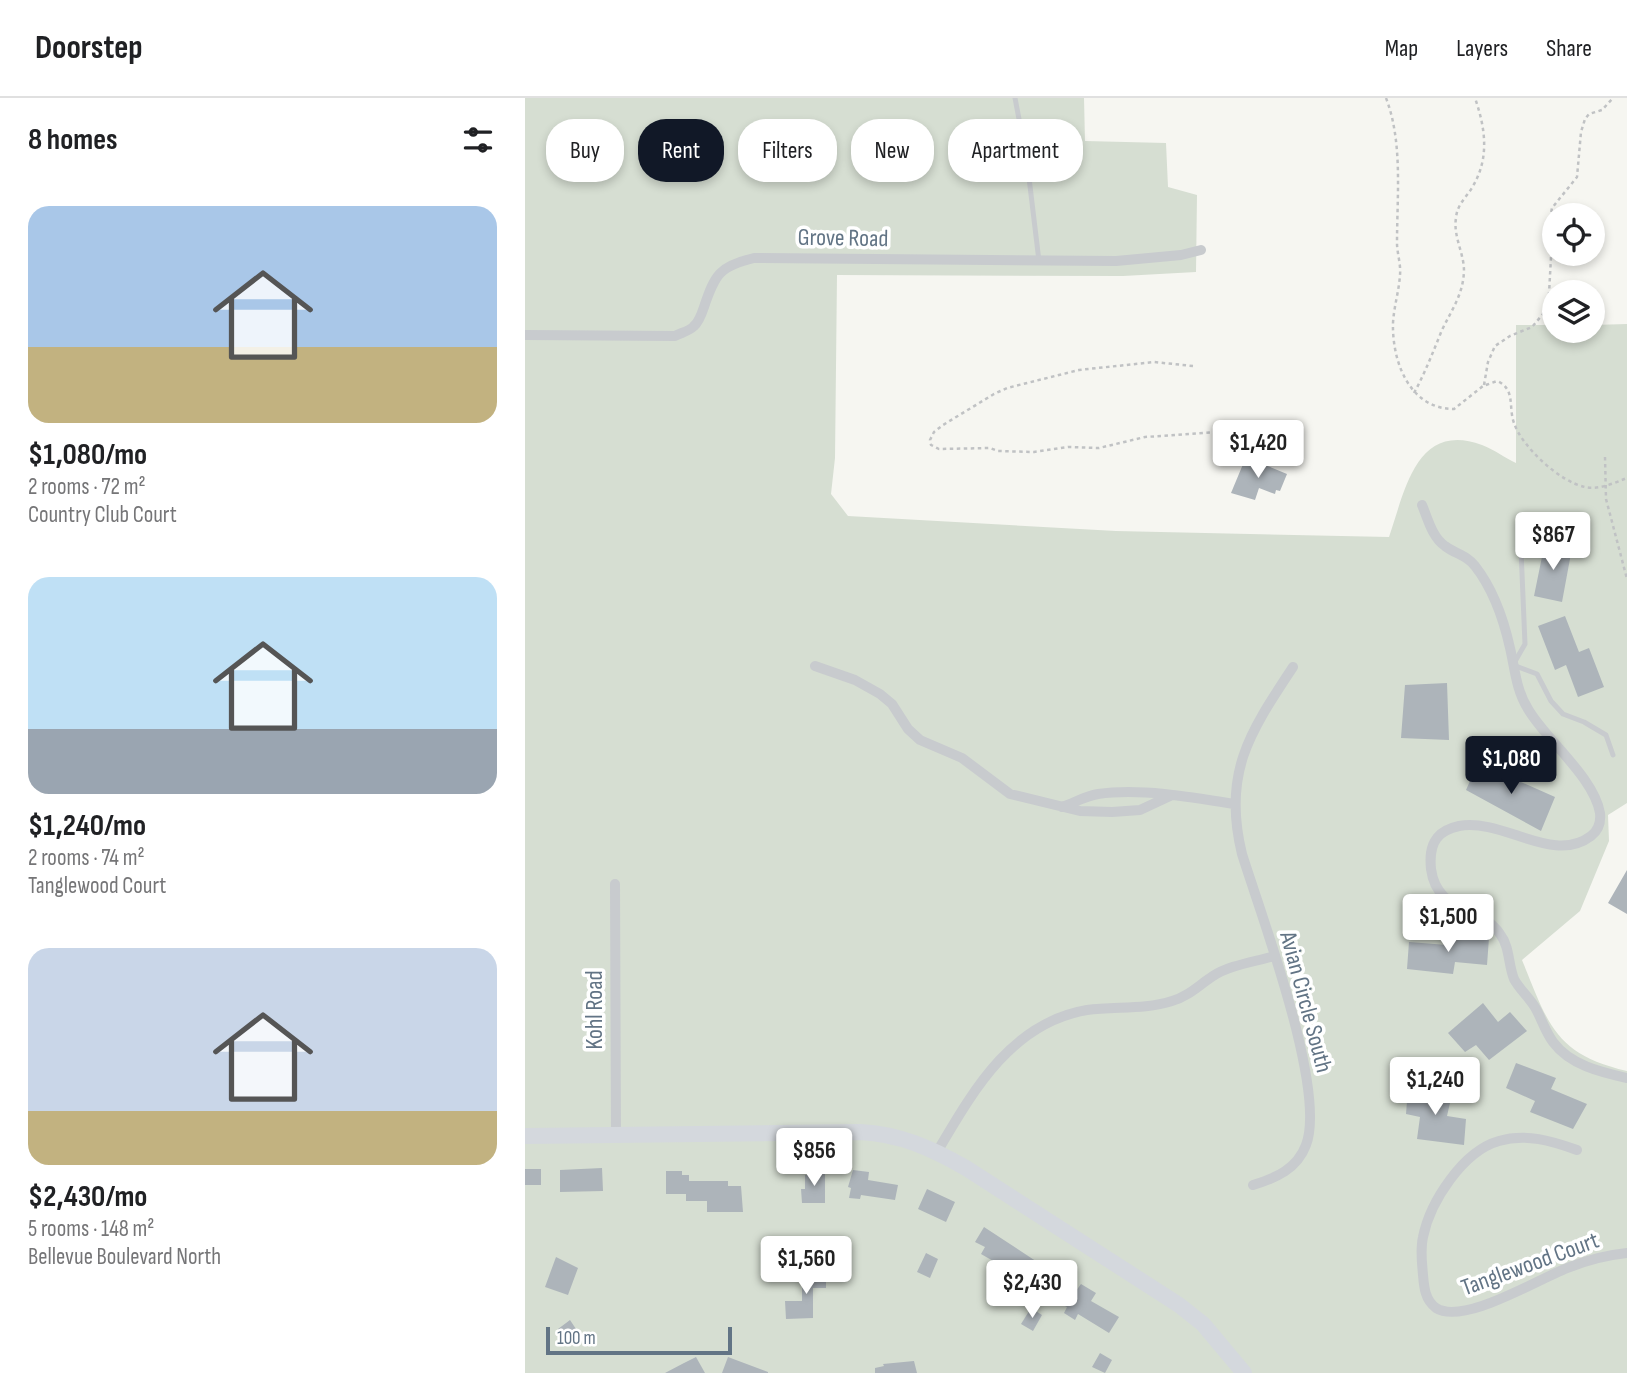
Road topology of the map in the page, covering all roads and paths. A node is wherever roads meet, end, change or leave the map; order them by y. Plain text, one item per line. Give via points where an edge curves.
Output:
1 (1015, 98) edge
2 (1385, 98) edge
3 (1475, 98) edge
4 (1613, 98) edge
5 (1201, 250) dead end
6 (1039, 261) junction
7 (525, 335) edge
8 (1193, 366) dead end
9 (1483, 386) junction
10 (1414, 393) junction
11 (1218, 432) dead end
12 (1605, 457) dead end
13 (1627, 478) edge
14 (1606, 485) junction
15 (1422, 505) dead end
16 (1521, 550) dead end
17 (1627, 579) edge
18 (1513, 665) junction
19 (815, 666) dead end
20 (1293, 667) dead end
21 (1613, 755) dead end
22 (1170, 796) junction
23 (1234, 804) junction
24 (1061, 807) junction
25 (615, 884) dead end
26 (1274, 956) junction
27 (1627, 1078) edge
28 (525, 1136) edge
29 (616, 1136) junction
30 (1577, 1150) dead end
31 (937, 1152) junction
32 (1253, 1185) dead end
33 (1627, 1254) edge
34 (1244, 1373) edge

1 - 6 lane
2 - 10 path via 1398,176 1401,274 1394,308 1394,347
3 - 10 path via 1485,131 1484,151 1478,176 1456,217 1464,266 1462,289
4 - 9 path via 1585,118 1577,177 1552,208 1549,294 1543,313 1532,327 1495,346
5 - 6 street, Grove Road via 1116,261
6 - 7 street, Grove Road via 754,258 721,270 694,327 675,336
8 - 11 path via 1154,362 1079,370 1007,388 943,425 934,432 931,445 1034,452
9 - 10 path via 1454,409 1439,407
9 - 14 path via 1497,381 1510,391 1517,430 1550,467 1585,487
12 - 14 path
13 - 14 path
14 - 17 path via 1608,511
15 - 18 street via 1434,536 1464,555 1483,579 1503,621
16 - 18 lane via 1525,643
18 - 21 lane via 1537,674 1563,714 1606,735
18 - 27 street via 1529,711 1593,795 1599,810 1598,831 1577,844 1561,846 1490,826 1448,829 1432,846 1432,876 1445,899 1495,926 1503,937 1515,980 1554,1043 1583,1065
19 - 24 street via 880,694 920,740 962,758 1010,794
20 - 23 street, Avian Circle South via 1250,735
22 - 23 street
22 - 24 street via 1108,793
22 - 24 street via 1128,812
23 - 26 street, Avian Circle South via 1240,845
25 - 29 street, Kohl Road
26 - 31 street via 1213,976 1174,1001 1086,1010 1037,1028 983,1079
26 - 32 street, Avian Circle South via 1304,1062 1310,1130 1294,1165
28 - 29 main road
29 - 31 main road via 860,1132 908,1139
30 - 33 street, Tanglewood Court via 1535,1138 1516,1138 1481,1149 1467,1162 1448,1182 1423,1236 1427,1298 1435,1308 1459,1312 1569,1267
31 - 34 main road via 1179,1305 1203,1324

